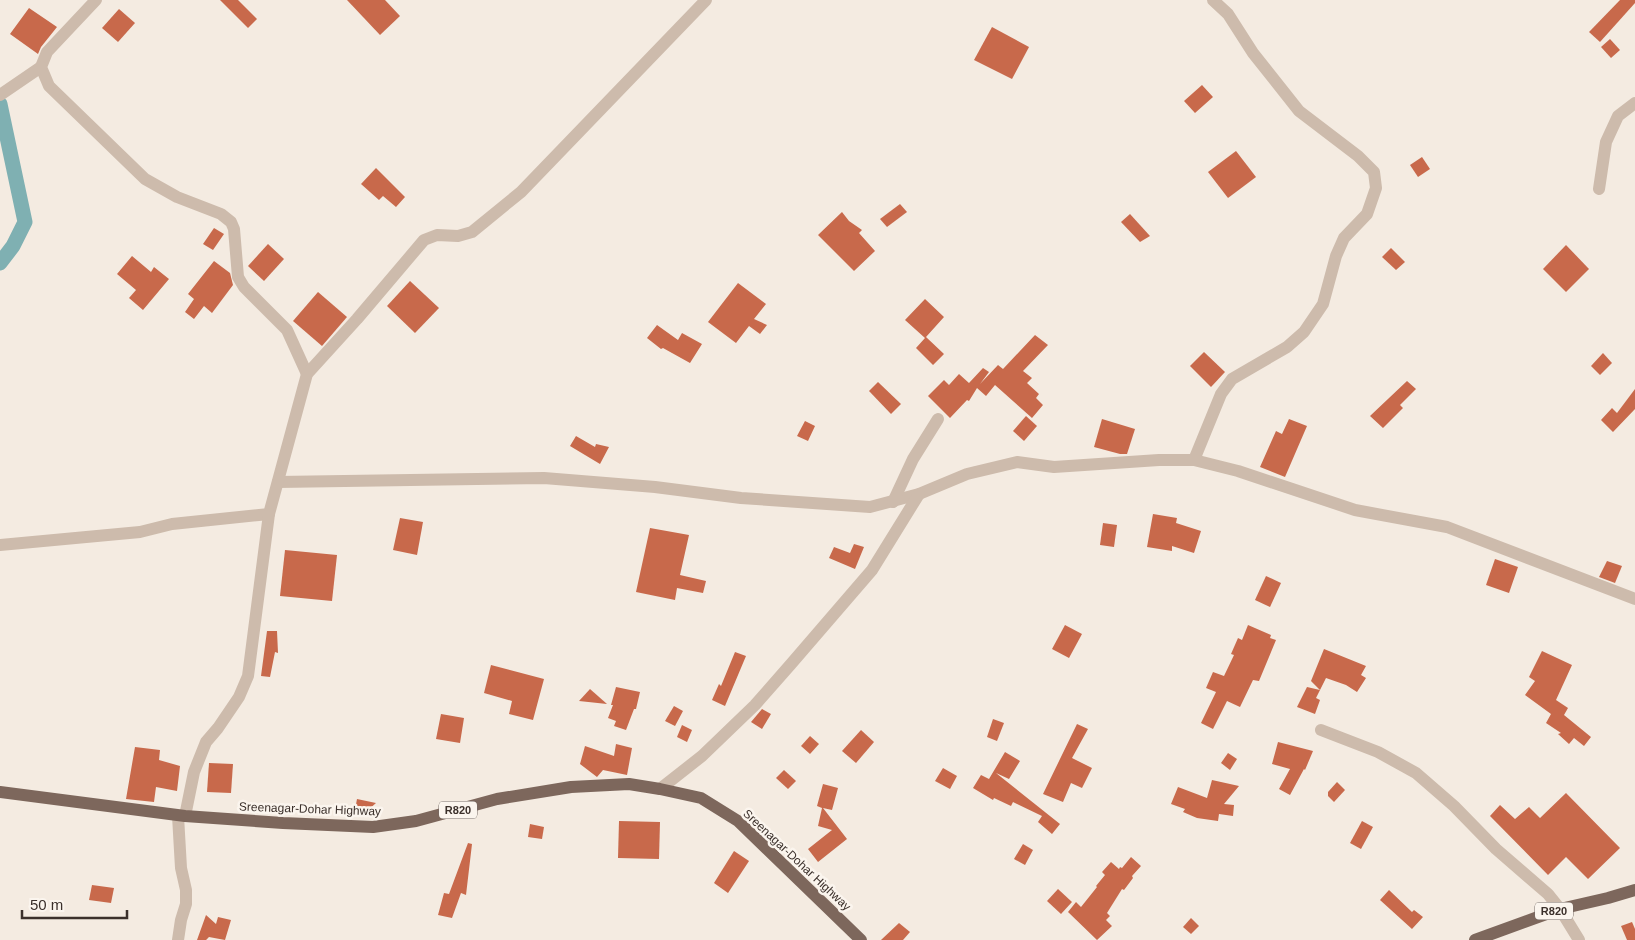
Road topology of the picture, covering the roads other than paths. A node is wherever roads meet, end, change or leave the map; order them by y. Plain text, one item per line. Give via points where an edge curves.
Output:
1 (96, 0) edge
2 (706, 0) edge
3 (1213, 0) edge
4 (41, 67) junction
5 (0, 95) edge
6 (1635, 103) edge
7 (1599, 189) dead end
8 (307, 374) junction
9 (938, 420) dead end
10 (1194, 460) junction
11 (278, 482) junction
12 (919, 494) junction
13 (893, 502) junction
14 (269, 514) junction
15 (0, 545) edge
16 (1635, 599) edge
17 (1321, 730) dead end
18 (660, 789) junction
19 (0, 792) edge
20 (181, 816) junction
21 (1635, 890) edge
22 (1560, 909) junction
23 (180, 939) edge
24 (861, 940) edge
25 (1476, 940) edge
26 (1579, 940) edge

1 - 4 street via 47,52
2 - 8 street via 521,192 472,232 458,236 437,235 424,240
3 - 10 street via 1228,14 1253,53 1299,110 1374,172 1376,188 1368,214 1344,238 1323,304 1304,332 1287,347 1232,379 1221,394
4 - 5 street
4 - 8 street via 49,86 145,179 178,197 221,214 231,222 238,277 287,330
6 - 7 street via 1618,116 1606,142
8 - 11 street
9 - 13 street via 913,459
10 - 12 street via 1054,467 1017,462 967,474
10 - 16 street via 1238,471 1355,510 1447,527
11 - 13 street via 544,478 751,499 870,507
11 - 14 street
12 - 13 street
12 - 18 street via 872,570 792,664 702,756
14 - 15 street via 172,524 140,532
14 - 20 street via 248,676 239,697 206,742
17 - 22 street via 1378,752 1416,774 1548,894
18 - 20 main road, Sreenagar-Dohar Highway / R820 via 629,784 571,787 498,799 416,821 373,827
18 - 24 main road, Sreenagar-Dohar Highway / R820 via 700,798 738,821
19 - 20 main road, Sreenagar-Dohar Highway / R820
20 - 23 street via 181,868 186,904
21 - 22 main road, R820
22 - 25 main road, R820
22 - 26 street

